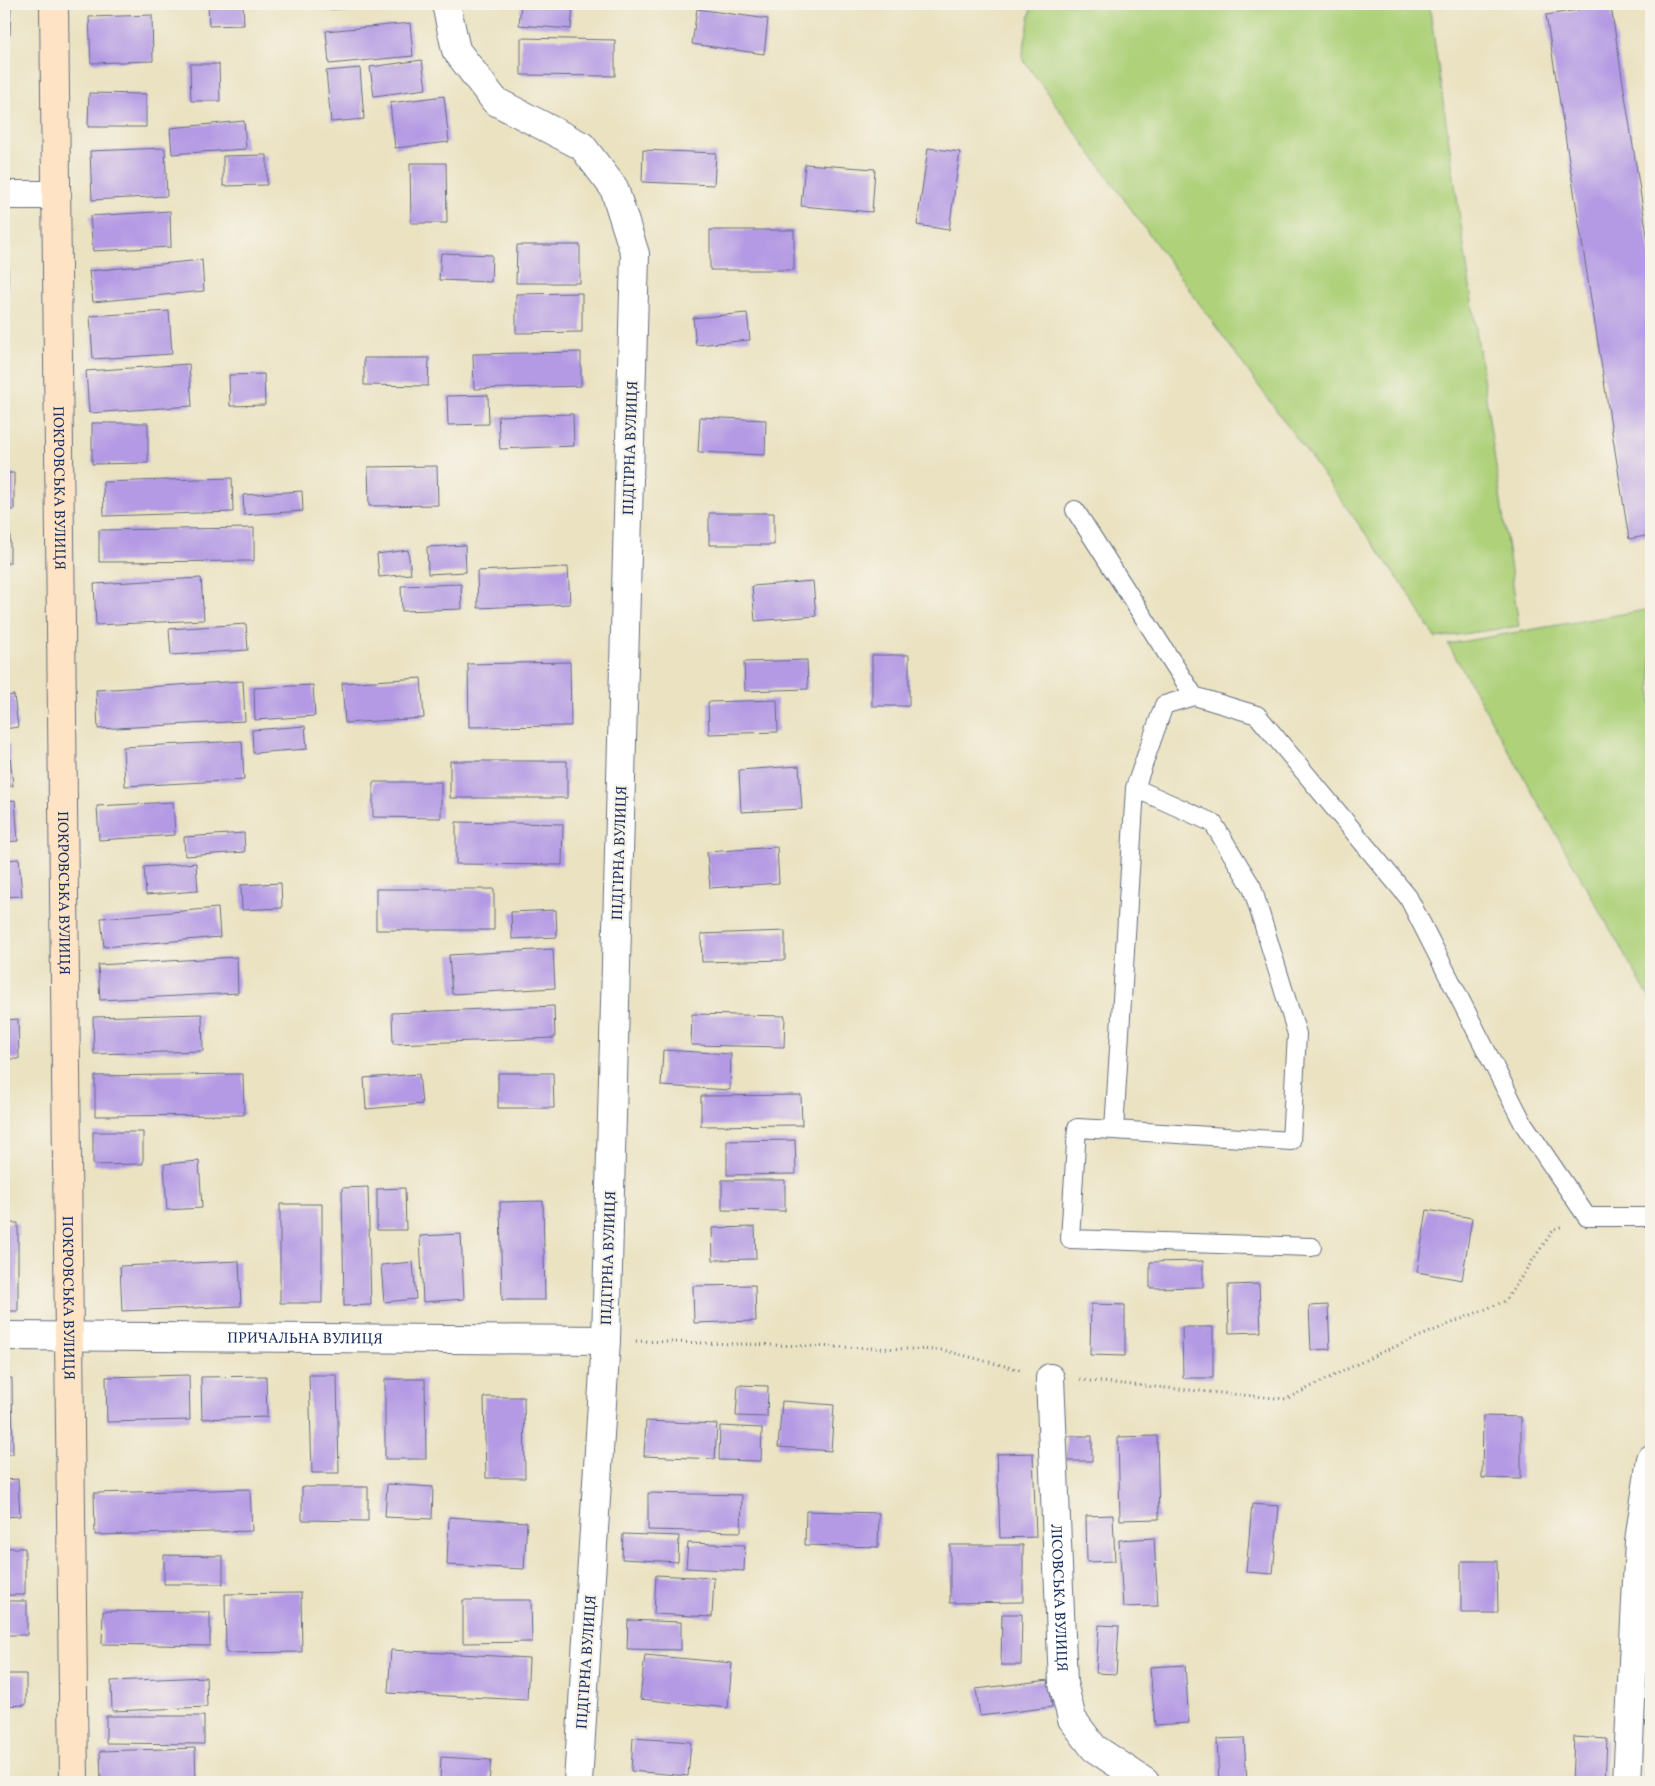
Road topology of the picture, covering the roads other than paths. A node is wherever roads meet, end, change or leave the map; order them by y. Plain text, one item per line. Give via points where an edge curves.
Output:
1 (54, 4) edge
2 (446, 4) edge
3 (4, 195) edge
4 (57, 195) junction
5 (1075, 510) dead end
6 (1194, 696) junction
7 (1135, 788) junction
8 (1114, 1130) junction
9 (1651, 1217) edge
10 (1312, 1246) dead end
11 (4, 1336) edge
12 (69, 1337) junction
13 (606, 1340) junction
14 (1050, 1378) road end
15 (1651, 1459) edge
16 (74, 1782) edge
17 (578, 1782) edge
18 (1145, 1782) edge
19 (1626, 1782) edge

1 - 4 street, ПОКРОВСЬКА ВУЛИЦЯ
2 - 13 street, ПІДГІРНА ВУЛИЦЯ via 456,50 495,101 582,146 614,188 635,254
3 - 4 street
4 - 12 street, ПОКРОВСЬКА ВУЛИЦЯ
5 - 6 lane
6 - 7 lane via 1164,705
6 - 9 lane via 1257,715 1408,897 1523,1123 1587,1217
7 - 8 lane
7 - 8 lane via 1213,823 1252,887 1297,1034 1292,1141
8 - 10 lane via 1078,1128 1070,1239
11 - 12 street, ПРИЧАЛЬНА ВУЛИЦЯ
12 - 13 street, ПРИЧАЛЬНА ВУЛИЦЯ
12 - 16 street, ПОКРОВСЬКА ВУЛИЦЯ
13 - 17 street, ПІДГІРНА ВУЛИЦЯ
14 - 18 street, ЛІСОВСЬКА ВУЛИЦЯ via 1063,1683 1072,1719 1094,1748
15 - 19 street via 1639,1541

